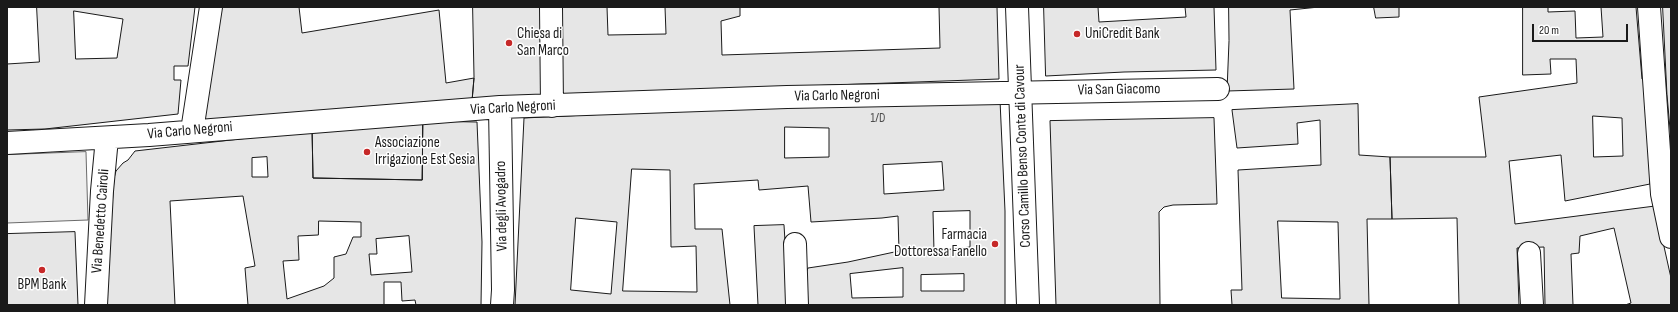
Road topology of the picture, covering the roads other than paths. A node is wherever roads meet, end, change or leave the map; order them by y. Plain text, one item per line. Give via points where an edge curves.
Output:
1 (211, 7) edge
2 (551, 7) edge
3 (1017, 7) edge
4 (1649, 7) edge
5 (1218, 89) dead end
6 (1020, 92) junction
7 (552, 106) junction
8 (500, 107) junction
9 (192, 131) junction
10 (107, 138) junction
11 (7, 143) edge
12 (1671, 237) edge
13 (795, 244) dead end
14 (1529, 253) dead end
15 (96, 305) edge
16 (502, 305) edge
17 (797, 305) edge
18 (1028, 305) edge
19 (1532, 305) edge

1 - 9 street
2 - 7 street
3 - 6 street, Corso Camillo Benso Conte di Cavour
4 - 12 street via 1662,194
5 - 6 street, Via San Giacomo
6 - 7 street, Via Carlo Negroni
6 - 18 street, Corso Camillo Benso Conte di Cavour
7 - 8 street, Via Carlo Negroni
8 - 9 street, Via Carlo Negroni
8 - 16 street, Via degli Avogadro
9 - 10 street, Via Carlo Negroni
10 - 11 street, Via Carlo Negroni
10 - 15 street, Via Benedetto Cairoli
13 - 17 street
14 - 19 street

